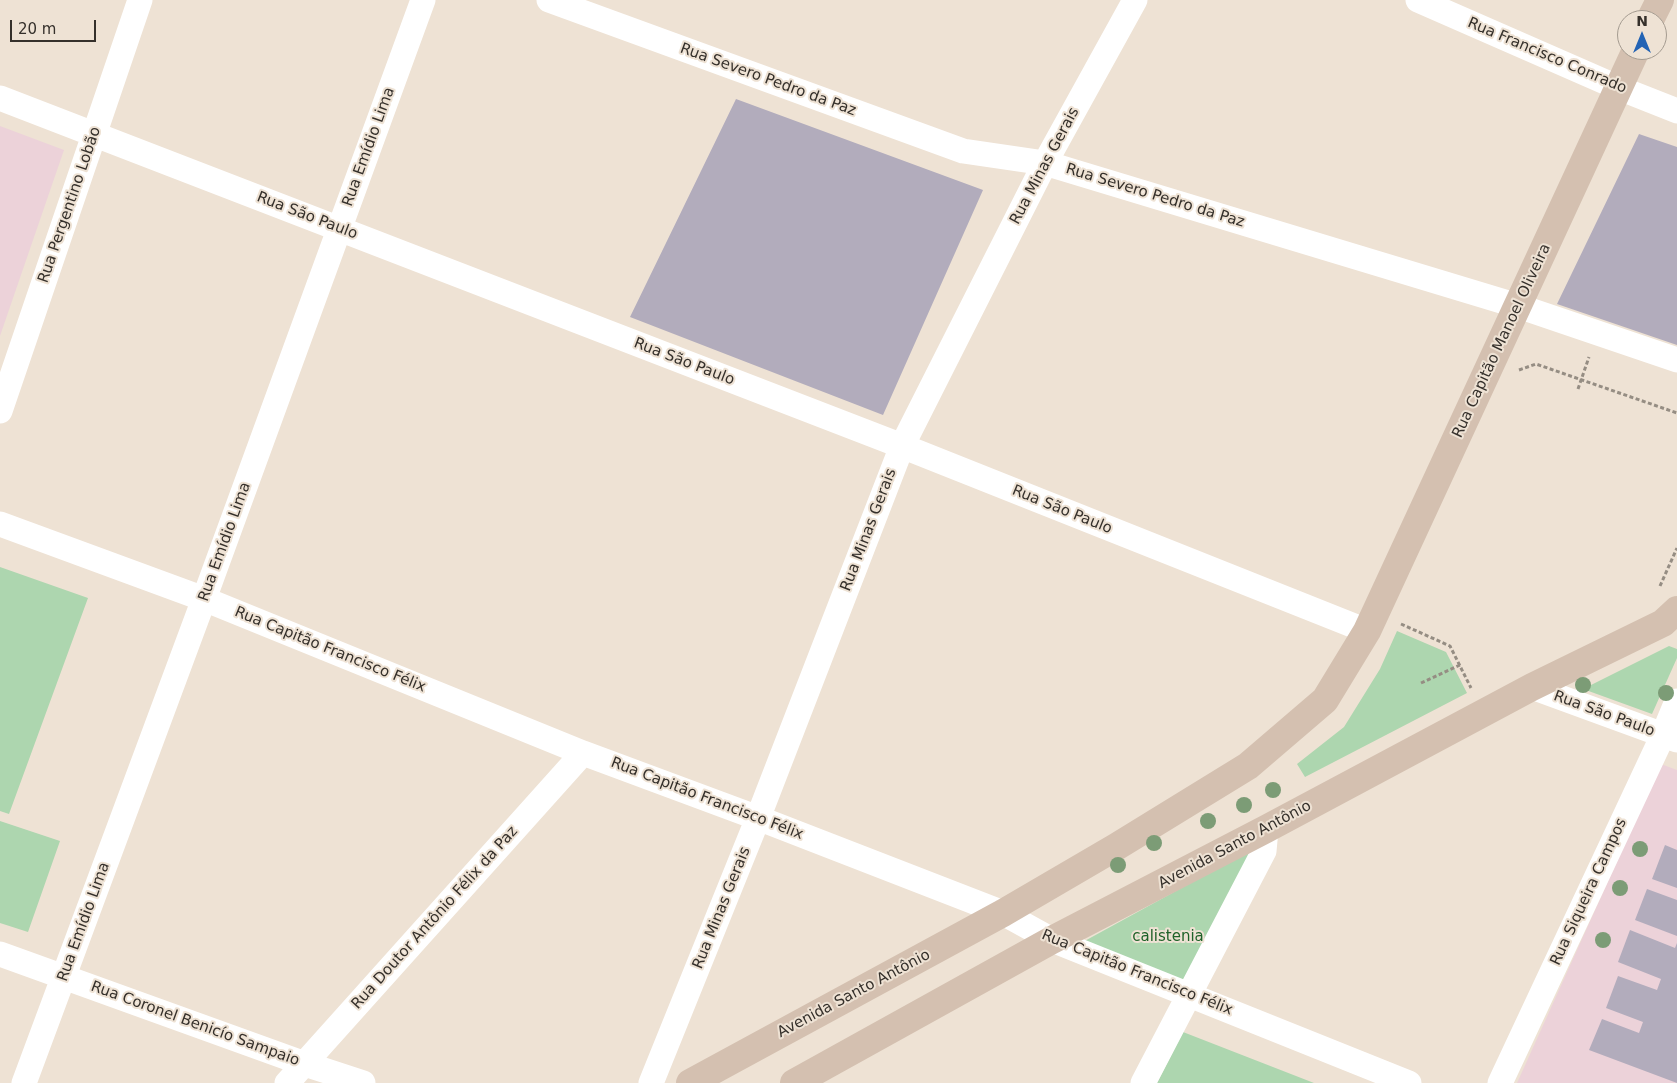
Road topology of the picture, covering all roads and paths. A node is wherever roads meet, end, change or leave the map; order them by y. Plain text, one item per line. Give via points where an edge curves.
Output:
1 (140, 0) edge
2 (423, 0) edge
3 (549, 0) edge
4 (1135, 0) edge
5 (1418, 0) edge
6 (1632, 60) edge
7 (1619, 88) junction
8 (0, 98) edge
9 (1677, 111) edge
10 (94, 134) junction
11 (1045, 163) junction
12 (339, 228) junction
13 (1518, 306) junction
14 (1597, 333) junction
15 (1677, 360) edge
16 (1581, 380) junction
17 (1483, 381) junction
18 (1578, 389) dead end
19 (0, 411) edge
20 (1677, 413) edge
21 (902, 446) junction
22 (0, 524) edge
23 (204, 599) junction
24 (1677, 610) edge
25 (1393, 620) dead end
26 (1367, 631) junction
27 (1460, 665) junction
28 (1421, 683) dead end
29 (1532, 688) junction
30 (1474, 693) dead end
31 (1677, 701) edge
32 (1670, 738) edge
33 (583, 753) junction
34 (758, 818) junction
35 (1266, 829) junction
36 (1003, 913) junction
37 (1052, 940) junction
38 (0, 954) edge
39 (1190, 995) junction
40 (305, 1064) junction
41 (24, 1083) edge
42 (287, 1083) edge
43 (363, 1083) edge
44 (651, 1083) edge
45 (690, 1083) edge
46 (794, 1083) edge
47 (1143, 1083) edge
48 (1409, 1083) edge
49 (1500, 1083) edge

1 - 10 street, Rua Pergentino Lobão
2 - 12 street, Rua Emídio Lima
3 - 11 street, Rua Severo Pedro da Paz via 963,151
4 - 11 street, Rua Minas Gerais
5 - 7 street, Rua Francisco Conrado
6 - 7 main road, Rua Capitão Manoel Oliveira
7 - 9 street, Rua Francisco Conrado
7 - 13 main road, Rua Capitão Manoel Oliveira
8 - 10 street, Rua São Paulo
10 - 12 street, Rua São Paulo
10 - 19 street, Rua Pergentino Lobão
11 - 13 street, Rua Severo Pedro da Paz
11 - 21 street, Rua Minas Gerais
12 - 21 street, Rua São Paulo
12 - 23 street, Rua Emídio Lima
13 - 14 street, Rua Severo Pedro da Paz
13 - 17 main road, Rua Capitão Manoel Oliveira
14 - 15 street, Rua Severo Pedro da Paz
14 - 16 path
16 - 17 path via 1536,364
16 - 18 path
16 - 20 path
17 - 26 main road, Rua Capitão Manoel Oliveira
21 - 26 street, Rua São Paulo
21 - 34 street, Rua Minas Gerais
22 - 23 street, Rua Capitão Francisco Félix
23 - 33 street, Rua Capitão Francisco Félix
23 - 41 street, Rua Emídio Lima
24 - 29 main road, Avenida Santo Antônio via 1663,623
25 - 27 path via 1450,646
26 - 36 main road, Avenida Santo Antônio via 1325,700 1248,766
27 - 28 path
27 - 30 path
29 - 32 street, Rua São Paulo
29 - 35 main road, Avenida Santo Antônio
31 - 32 street, Rua Siqueira Campos
32 - 49 street, Rua Siqueira Campos
33 - 34 street, Rua Capitão Francisco Félix
33 - 40 street, Rua Doutor Antônio Félix da Paz
34 - 36 street, Rua Capitão Francisco Félix
34 - 44 street, Rua Minas Gerais
35 - 37 main road, Avenida Santo Antônio
35 - 39 street via 1264,851
36 - 37 street, Rua Capitão Francisco Félix
36 - 45 main road, Avenida Santo Antônio
37 - 39 street, Rua Capitão Francisco Félix
37 - 46 main road, Avenida Santo Antônio
38 - 40 street, Rua Coronel Benicío Sampaio
39 - 47 street
39 - 48 street, Rua Capitão Francisco Félix
40 - 42 street, Rua Doutor Antônio Félix da Paz
40 - 43 street, Rua Coronel Benicío Sampaio

